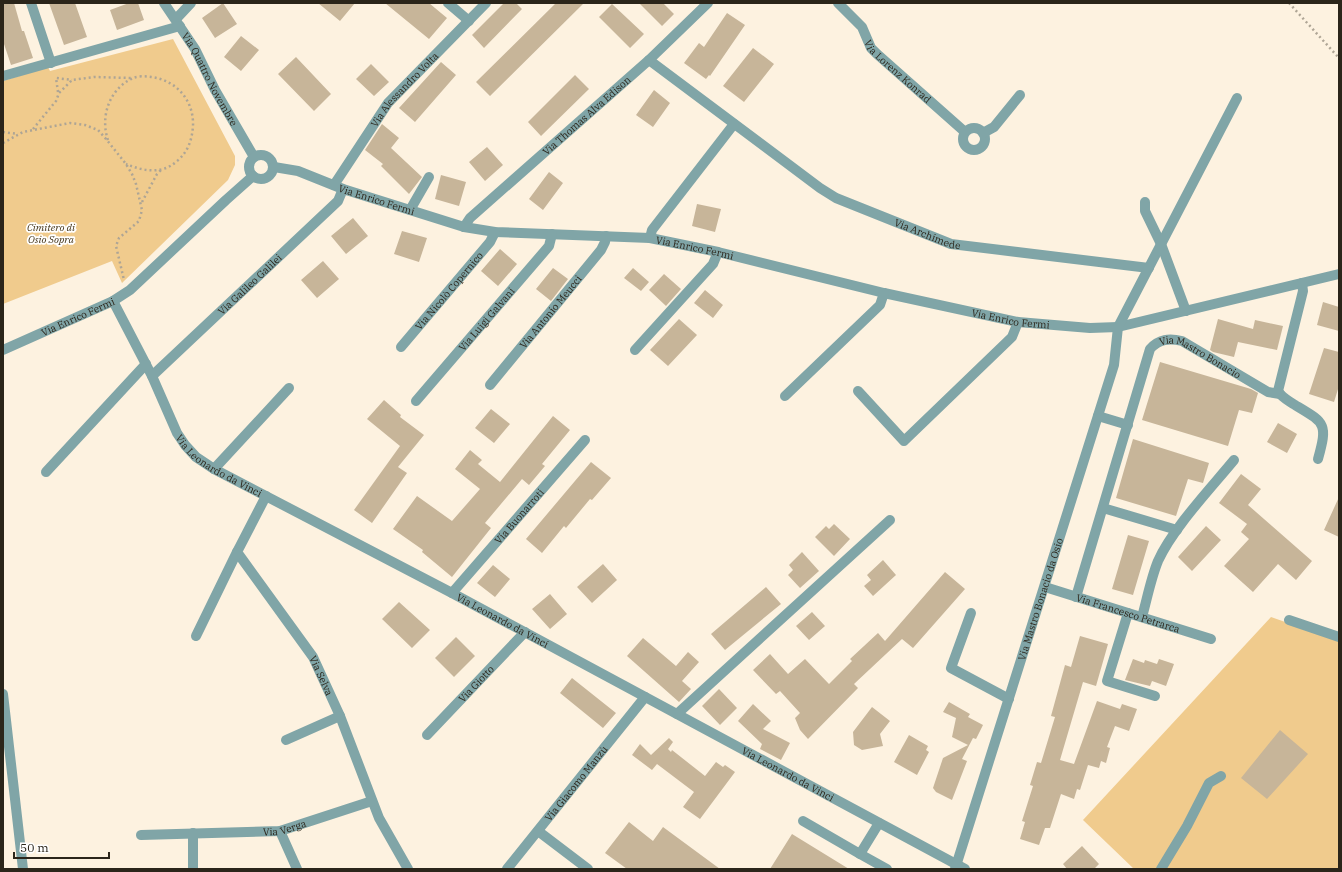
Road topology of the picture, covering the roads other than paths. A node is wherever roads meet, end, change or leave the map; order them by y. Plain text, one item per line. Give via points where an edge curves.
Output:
1 (31, 3) edge
2 (164, 3) edge
3 (191, 3) edge
4 (448, 3) edge
5 (486, 3) edge
6 (708, 3) edge
7 (838, 3) edge
8 (469, 21) junction
9 (178, 22) junction
10 (649, 60) junction
11 (51, 62) junction
12 (3, 76) edge
13 (1020, 95) dead end
14 (1237, 98) dead end
15 (734, 124) junction
16 (965, 132) junction
17 (983, 133) junction
18 (254, 157) junction
19 (274, 167) junction
20 (253, 176) junction
21 (428, 177) dead end
22 (338, 187) junction
23 (1145, 202) dead end
24 (410, 210) junction
25 (464, 227) junction
26 (495, 232) junction
27 (552, 234) junction
28 (606, 236) junction
29 (650, 238) junction
30 (1161, 244) junction
31 (718, 252) junction
32 (1149, 268) junction
33 (1339, 274) edge
34 (1302, 283) junction
35 (884, 293) junction
36 (113, 301) junction
37 (1186, 311) junction
38 (1018, 322) junction
39 (1118, 327) junction
40 (401, 347) dead end
41 (3, 350) edge
42 (635, 350) dead end
43 (146, 364) junction
44 (152, 376) junction
45 (490, 385) dead end
46 (289, 388) dead end
47 (858, 390) dead end
48 (1280, 394) junction
49 (785, 396) dead end
50 (416, 401) dead end
51 (1098, 416) junction
52 (1128, 425) junction
53 (585, 440) dead end
54 (1318, 459) dead end
55 (1234, 460) dead end
56 (214, 469) junction
57 (46, 472) dead end
58 (266, 496) junction
59 (1103, 508) junction
60 (890, 520) dead end
61 (1177, 530) junction
62 (237, 552) junction
63 (1045, 587) junction
64 (452, 593) junction
65 (1076, 597) junction
66 (972, 613) dead end
67 (1128, 613) junction
68 (1142, 617) junction
69 (1289, 620) dead end
70 (525, 632) junction
71 (196, 636) dead end
72 (1339, 637) edge
73 (1211, 639) dead end
74 (3, 694) edge
75 (1155, 696) dead end
76 (645, 697) junction
77 (1009, 699) junction
78 (677, 714) junction
79 (340, 716) junction
80 (427, 735) dead end
81 (286, 740) dead end
82 (1221, 776) dead end
83 (372, 801) junction
84 (803, 821) dead end
85 (879, 823) junction
86 (280, 831) junction
87 (538, 831) junction
88 (141, 834) dead end
89 (193, 834) junction
90 (860, 854) junction
91 (959, 868) edge
92 (23, 869) edge
93 (193, 869) edge
94 (297, 869) edge
95 (408, 869) edge
96 (507, 869) edge
97 (588, 869) edge
98 (887, 869) edge
99 (1161, 869) edge

1 - 11 street
2 - 9 street, Via Quattro Novembre
3 - 9 street
4 - 8 street
5 - 8 street, Via Alessandro Volta
6 - 10 street, Via Thomas Alva Edison
7 - 16 street, Via Lorenz Konrad via 862,28 871,48
8 - 22 street, Via Alessandro Volta via 388,103
9 - 11 street
9 - 18 street, Via Quattro Novembre
10 - 15 street, Via Archimede
10 - 25 street, Via Thomas Alva Edison via 470,218
11 - 12 street
13 - 17 street via 994,127
14 - 30 street
15 - 29 street via 652,230
15 - 32 street, Via Archimede via 836,198 936,240 951,244
16 - 17 street via 974,128
16 - 17 street via 963,142 973,150 984,144
18 - 19 street via 260,155 269,158
18 - 20 street via 249,165
19 - 20 street via 268,177 260,179
19 - 22 street, Via Enrico Fermi via 298,171
20 - 36 street, Via Enrico Fermi via 130,290
21 - 24 street
22 - 24 street, Via Enrico Fermi
22 - 44 street, Via Galileo Galilei via 338,201
23 - 30 street via 1145,211
24 - 25 street, Via Enrico Fermi
25 - 26 street, Via Enrico Fermi
26 - 27 street, Via Enrico Fermi
26 - 40 street, Via Nicolò Copernico via 490,242
27 - 28 street, Via Enrico Fermi
27 - 50 street, Via Luigi Galvani via 549,246
28 - 29 street, Via Enrico Fermi
28 - 45 street, Via Antonio Meucci via 601,250
29 - 31 street, Via Enrico Fermi
30 - 32 street
30 - 37 street
31 - 35 street, Via Enrico Fermi
31 - 42 street via 713,264
32 - 39 street
33 - 34 street, Via Enrico Fermi
34 - 37 street, Via Enrico Fermi
34 - 48 street via 1303,291 1279,382
35 - 38 street, Via Enrico Fermi
35 - 49 street via 880,305
36 - 41 street, Via Enrico Fermi
36 - 43 street, Via Leonardo da Vinci
37 - 39 street, Via Enrico Fermi
38 - 39 street, Via Enrico Fermi via 1090,328
38 - 47 street via 1012,337 904,441
39 - 51 street, Via Mastro Bonacio da Osio via 1114,365
43 - 44 street, Via Leonardo da Vinci
43 - 57 street
44 - 56 street, Via Leonardo da Vinci via 177,433 196,457
46 - 56 street
48 - 52 street, Via Mastro Bonacio via 1268,392 1182,341 1172,338 1156,342 1150,349
48 - 54 street, Via Mastro Bonacio via 1318,418 1324,425 1324,440
51 - 52 street
51 - 63 street, Via Mastro Bonacio da Osio
52 - 59 street, Via Mastro Bonacio
53 - 64 street, Via Buonarroti
55 - 61 street
56 - 58 street, Via Leonardo da Vinci
58 - 62 street
58 - 64 street, Via Leonardo da Vinci
59 - 61 street
59 - 65 street, Via Mastro Bonacio
60 - 78 street
61 - 68 street via 1158,561
62 - 71 street
62 - 79 street, Via Selva via 313,657
63 - 65 street, Via Francesco Petrarca
63 - 77 street, Via Mastro Bonacio da Osio
64 - 70 street, Via Leonardo da Vinci
65 - 67 street, Via Francesco Petrarca
66 - 77 street via 951,668
67 - 68 street, Via Francesco Petrarca
67 - 75 street via 1107,682
68 - 73 street, Via Francesco Petrarca
69 - 72 street
70 - 76 street, Via Leonardo da Vinci
70 - 80 street, Via Giotto
74 - 92 street
76 - 78 street, Via Leonardo da Vinci
76 - 87 street, Via Giacomo Manzù
77 - 91 street, Via Mastro Bonacio da Osio
78 - 85 street, Via Leonardo da Vinci
79 - 81 street
79 - 83 street, Via Selva
82 - 99 street via 1209,783
83 - 86 street, Via Verga
83 - 95 street, Via Selva
84 - 90 street
85 - 90 street
85 - 91 street, Via Leonardo da Vinci
86 - 89 street, Via Verga
86 - 94 street
87 - 96 street, Via Giacomo Manzù
87 - 97 street
88 - 89 street, Via Verga
89 - 93 street
90 - 98 street

